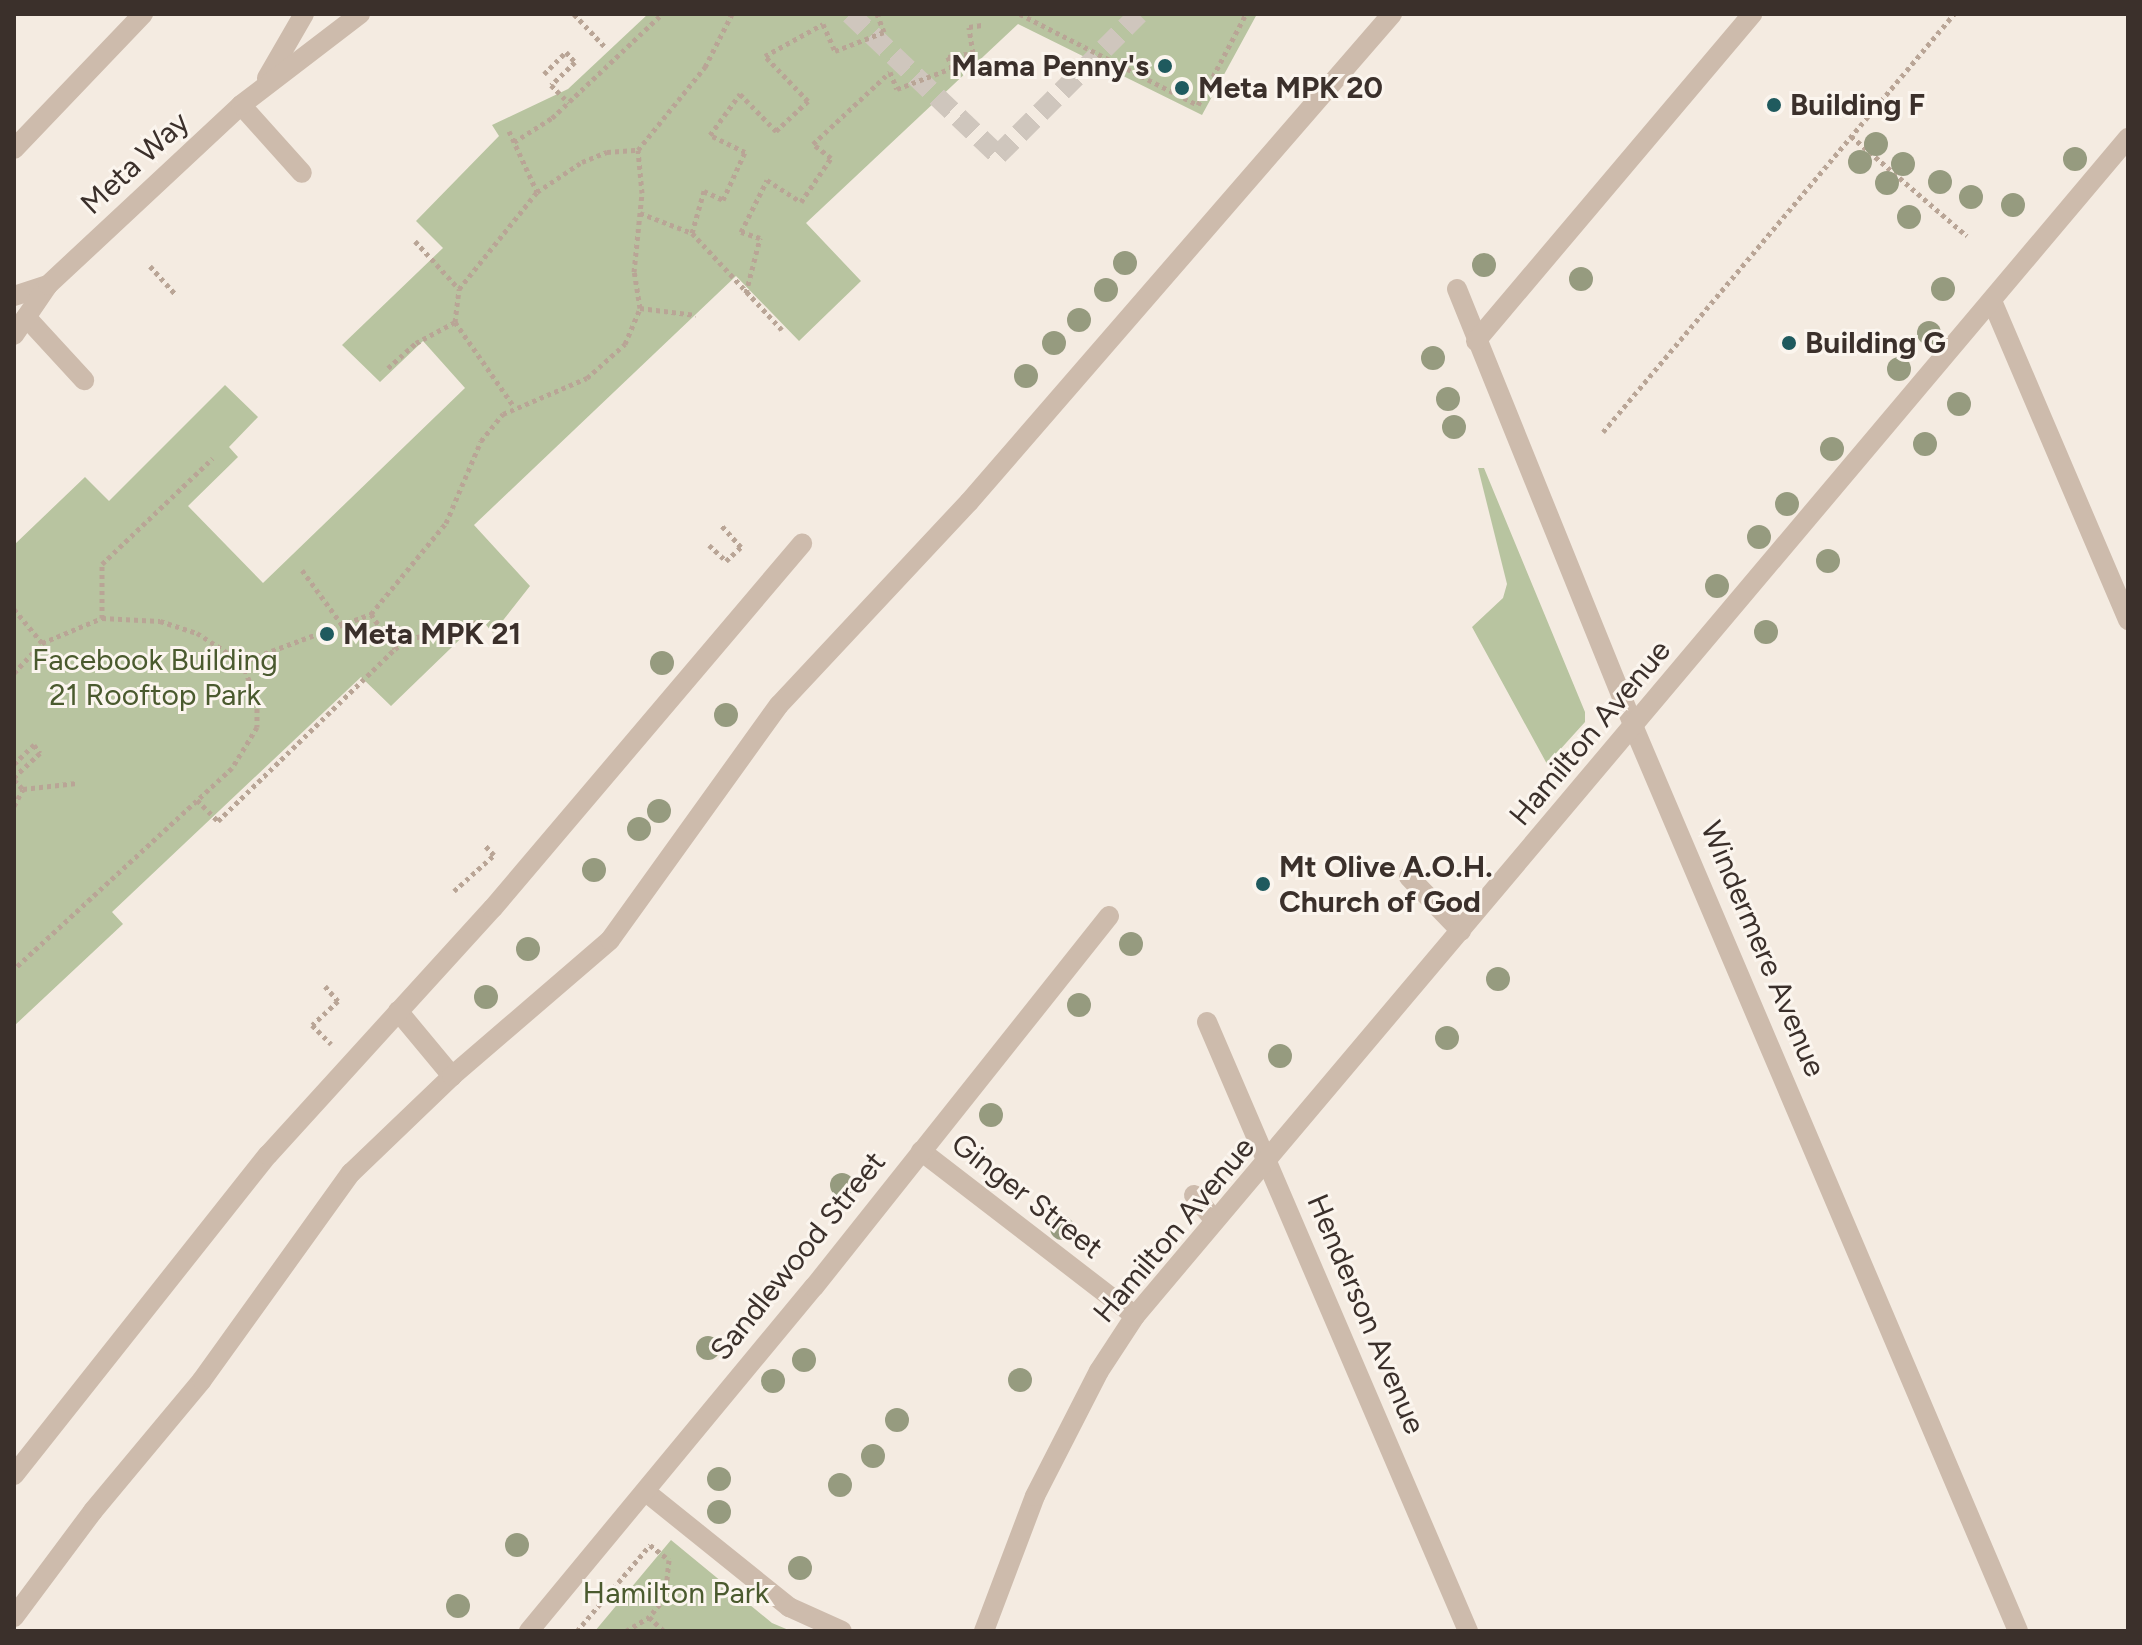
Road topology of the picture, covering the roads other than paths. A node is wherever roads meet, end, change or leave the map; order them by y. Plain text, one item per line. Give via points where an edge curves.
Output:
1 (143, 14) edge
2 (304, 14) edge
3 (360, 14) edge
4 (1392, 14) edge
5 (1752, 14) edge
6 (263, 85) junction
7 (241, 105) junction
8 (2128, 138) edge
9 (14, 149) edge
10 (302, 173) dead end
11 (48, 285) junction
12 (1457, 289) dead end
13 (14, 296) edge
14 (1992, 301) junction
15 (26, 317) junction
16 (14, 335) edge
17 (1476, 341) junction
18 (84, 380) dead end
19 (802, 543) dead end
20 (2128, 620) edge
21 (1634, 728) junction
22 (1409, 877) dead end
23 (1109, 916) dead end
24 (1461, 931) junction
25 (398, 1011) junction
26 (1207, 1022) dead end
27 (452, 1076) junction
28 (921, 1151) junction
29 (1267, 1163) junction
30 (1194, 1195) dead end
31 (1214, 1220) junction
32 (1135, 1316) junction
33 (14, 1475) edge
34 (646, 1492) junction
35 (14, 1617) edge
36 (529, 1631) edge
37 (842, 1631) edge
38 (984, 1631) edge
39 (1468, 1631) edge
40 (2018, 1631) edge

1 - 9 street
2 - 6 street, Meta Way
3 - 6 street, Meta Way
4 - 27 street via 969,502 779,705 610,940
5 - 17 street
6 - 7 street, Meta Way
7 - 10 street
7 - 11 street, Meta Way
8 - 14 street, Hamilton Avenue
11 - 13 street, Meta Way
11 - 15 street, Meta Way
12 - 17 street, Windermere Avenue
14 - 20 street
14 - 21 street, Hamilton Avenue
15 - 16 street, Meta Way
15 - 18 street
17 - 21 street, Windermere Avenue
19 - 25 street via 493,908
21 - 24 street, Hamilton Avenue
21 - 40 street, Windermere Avenue
22 - 24 street
23 - 28 street, Sandlewood Street
24 - 29 street, Hamilton Avenue
25 - 27 street
25 - 33 street via 268,1155
26 - 29 street, Henderson Avenue
27 - 35 street via 351,1173 211,1369
28 - 32 street, Ginger Street
28 - 34 street, Sandlewood Street
29 - 31 street, Hamilton Avenue
29 - 39 street, Henderson Avenue
30 - 31 street
31 - 32 street, Hamilton Avenue
32 - 38 street, Hamilton Avenue via 1099,1371 1035,1496
34 - 36 street, Sandlewood Street
34 - 37 street via 789,1607

